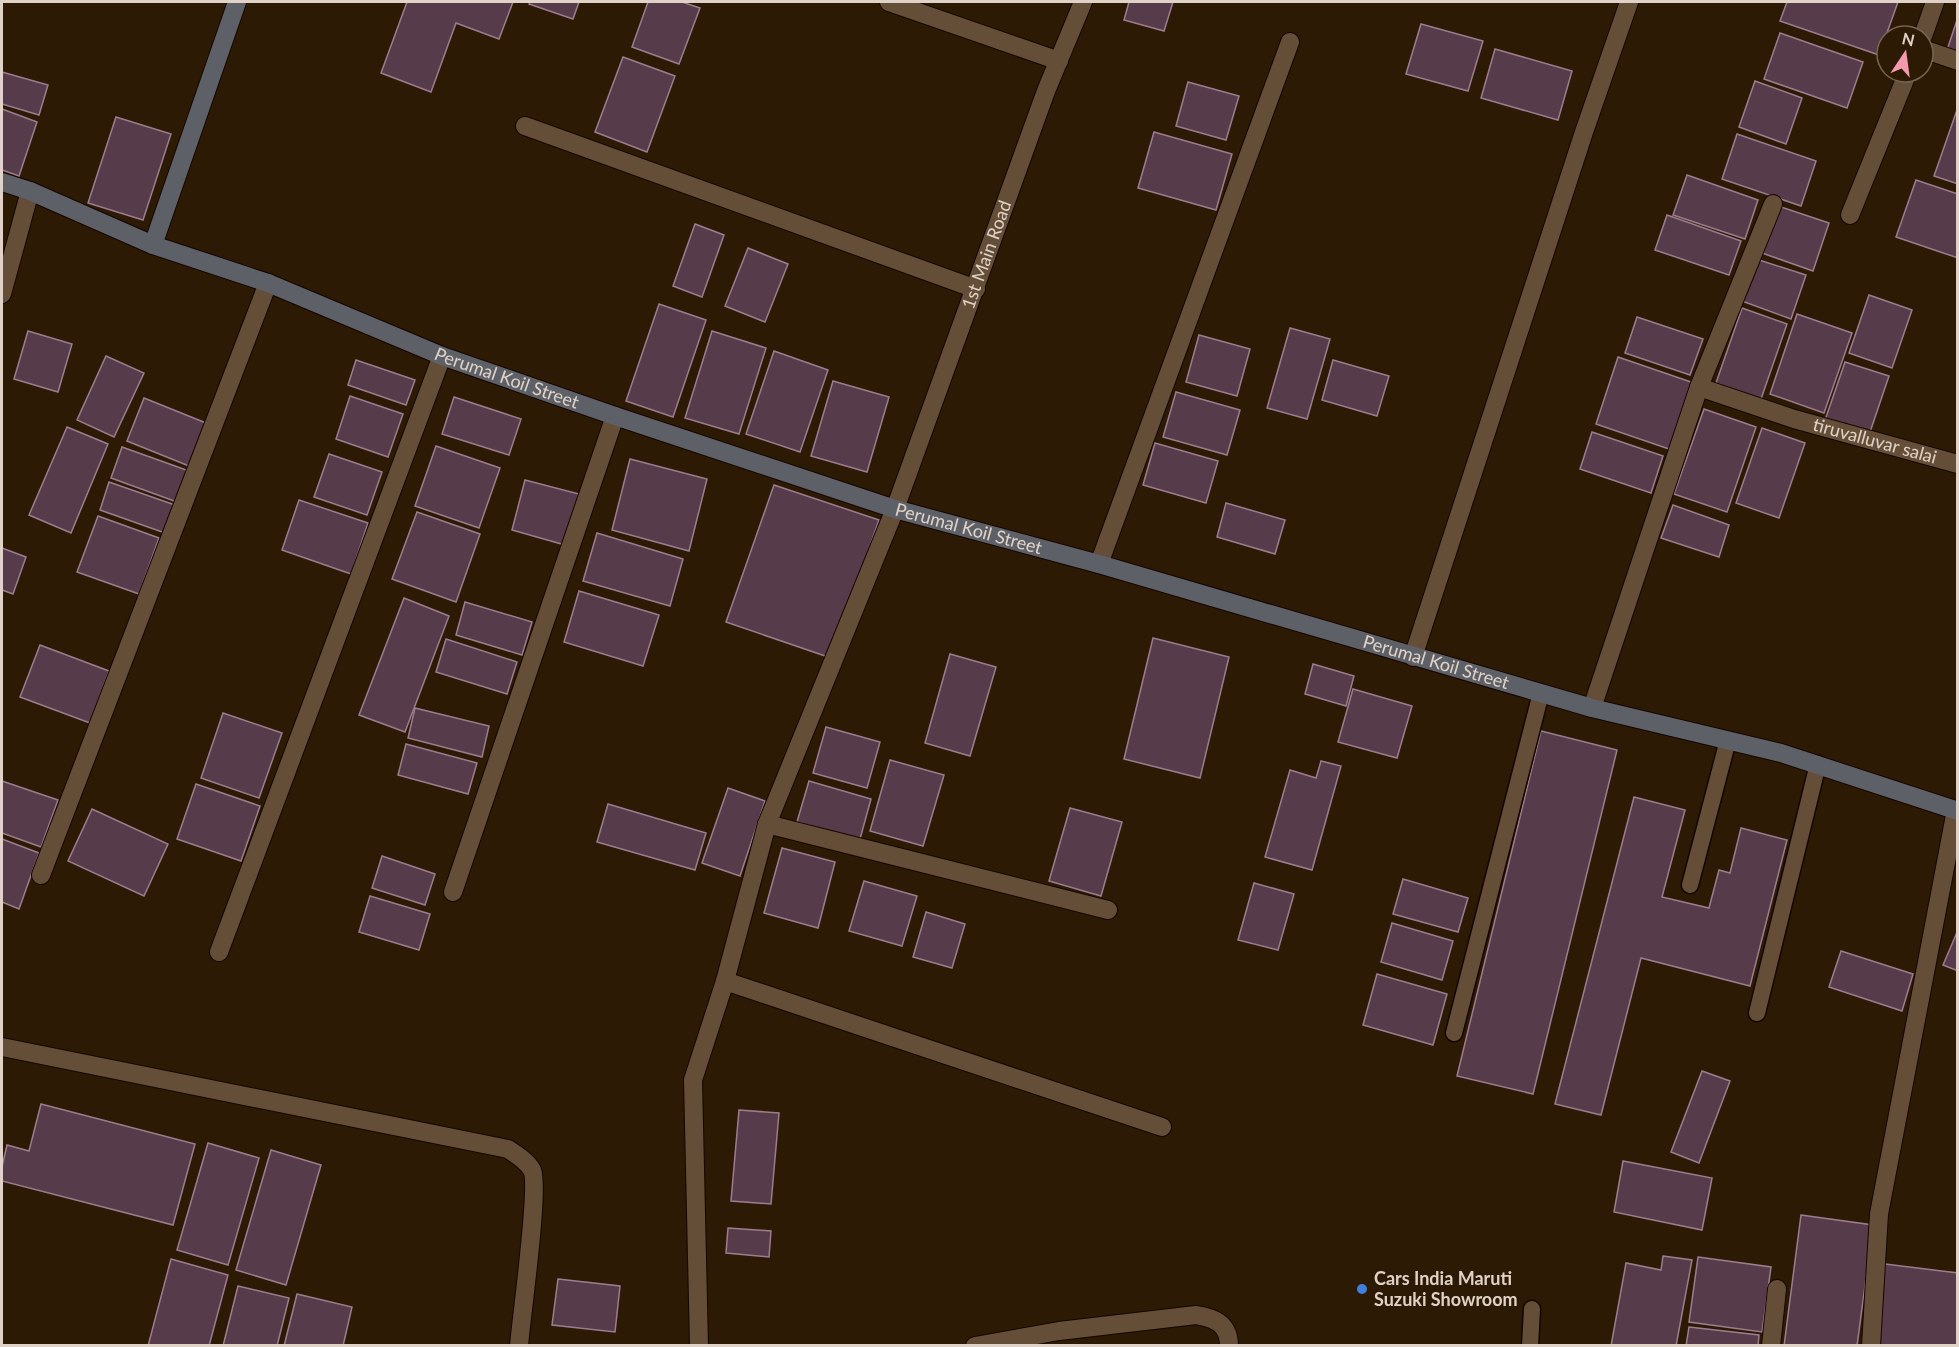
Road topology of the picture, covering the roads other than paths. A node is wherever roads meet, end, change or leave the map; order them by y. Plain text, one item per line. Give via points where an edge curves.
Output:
1 (237, 2) edge
2 (889, 2) edge
3 (1083, 2) edge
4 (1629, 2) edge
5 (1935, 2) edge
6 (1927, 24) edge
7 (1290, 42) dead end
8 (1935, 53) edge
9 (1059, 60) junction
10 (1958, 62) edge
11 (1903, 84) edge
12 (525, 126) dead end
13 (2, 182) edge
14 (30, 191) junction
15 (1773, 204) dead end
16 (1850, 215) dead end
17 (153, 245) junction
18 (268, 283) junction
19 (976, 290) junction
20 (2, 294) edge
21 (442, 356) junction
22 (1699, 387) junction
23 (615, 416) junction
24 (1958, 464) edge
25 (895, 508) junction
26 (1100, 564) junction
27 (1413, 657) junction
28 (1541, 693) junction
29 (1592, 708) junction
30 (1728, 740) junction
31 (1818, 764) junction
32 (1957, 811) edge
33 (767, 824) junction
34 (41, 875) dead end
35 (1690, 885) dead end
36 (453, 892) dead end
37 (1108, 910) dead end
38 (219, 952) dead end
39 (725, 981) junction
40 (1757, 1013) dead end
41 (1454, 1033) dead end
42 (2, 1047) edge
43 (1162, 1127) dead end
44 (1778, 1289) dead end
45 (1532, 1309) dead end
46 (519, 1346) edge
47 (699, 1346) edge
48 (975, 1346) edge
49 (1229, 1346) edge
50 (1530, 1346) edge
51 (1771, 1346) edge
52 (1871, 1346) edge

1 - 17 street
2 - 9 street
3 - 9 street, 1st Main Road
4 - 27 street
5 - 6 street
7 - 26 street
8 - 10 street
9 - 19 street, 1st Main Road
11 - 16 street
12 - 19 street
13 - 14 street, Perumal Koil Street
14 - 17 street, Perumal Koil Street
14 - 20 street
15 - 22 street
17 - 18 street, Perumal Koil Street
18 - 21 street, Perumal Koil Street
18 - 34 street
19 - 25 street, 1st Main Road
21 - 23 street, Perumal Koil Street
21 - 38 street
22 - 24 street, tiruvalluvar salai
22 - 29 street
23 - 25 street, Perumal Koil Street
23 - 36 street
25 - 26 street, Perumal Koil Street
25 - 33 street, 1st Main Road
26 - 27 street, Perumal Koil Street
27 - 28 street, Perumal Koil Street
28 - 29 street, Perumal Koil Street
28 - 41 lane
29 - 30 street, Perumal Koil Street
30 - 31 street, Perumal Koil Street
30 - 35 lane
31 - 32 street, Perumal Koil Street
31 - 40 lane
32 - 52 street via 1879,1215
33 - 37 street
33 - 39 street, 1st Main Road
39 - 43 street
39 - 47 street, 1st Main Road via 693,1080
42 - 46 street via 508,1149 533,1172 534,1197
44 - 51 street
45 - 50 lane
48 - 49 street via 1196,1315 1223,1324

